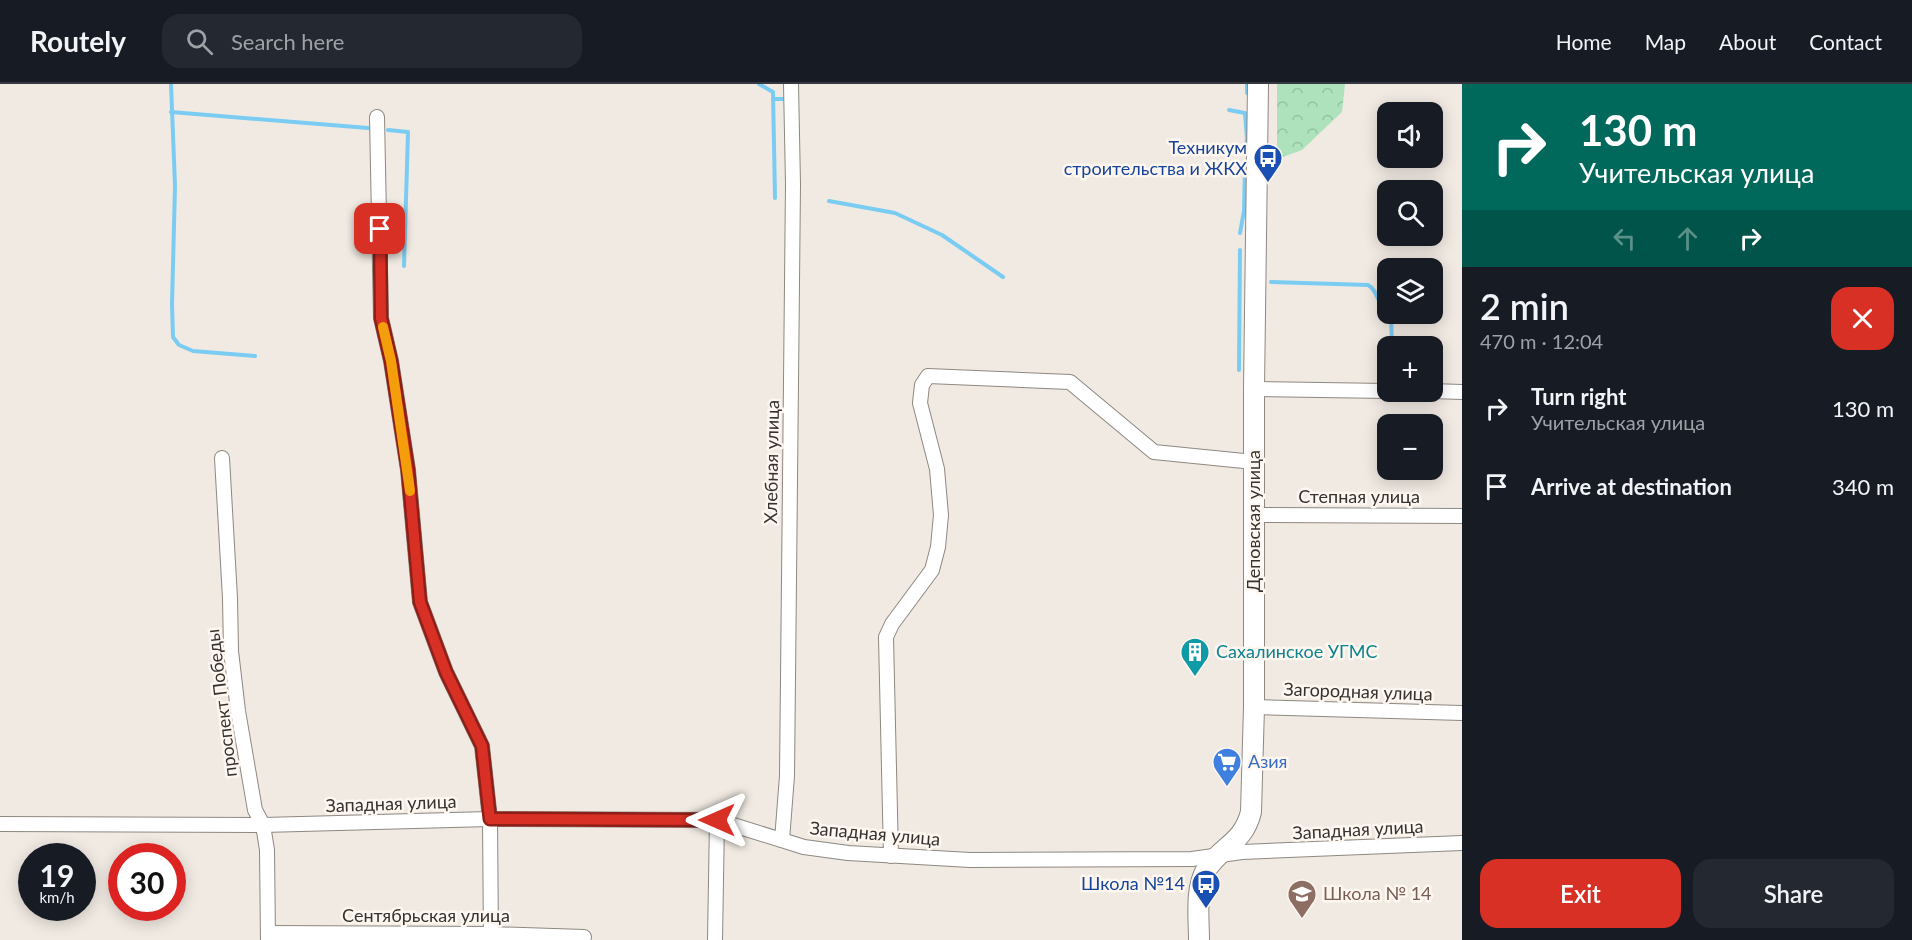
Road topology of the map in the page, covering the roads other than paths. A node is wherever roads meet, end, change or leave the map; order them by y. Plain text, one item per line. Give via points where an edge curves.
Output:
1 (791, 84) edge
2 (1258, 84) edge
3 (378, 117) dead end
4 (1254, 389) junction
5 (1377, 391) edge
6 (1443, 391) edge
7 (1462, 392) edge
8 (222, 458) dead end
9 (1254, 462) junction
10 (1255, 515) junction
11 (1462, 516) edge
12 (1254, 707) junction
13 (1462, 713) edge
14 (490, 819) junction
15 (717, 820) junction
16 (0, 824) edge
17 (263, 825) junction
18 (782, 840) junction
19 (1462, 843) edge
20 (891, 856) junction
21 (1218, 856) junction
22 (268, 937) edge
23 (490, 937) edge
24 (584, 937) dead end
25 (715, 940) edge
26 (1199, 940) edge

1 - 18 street, Хлебная улица via 787,776
2 - 4 street, Деповская улица
3 - 14 street via 381,318 408,470 420,602 446,672 482,746
4 - 5 street
4 - 9 street, Деповская улица
6 - 7 street
8 - 17 street, проспект Победы via 231,651 255,810
9 - 10 street, Деповская улица
9 - 20 street via 1154,452 1070,382 928,376 922,385 920,403 938,469 941,515 932,570 886,637
10 - 11 street, Степная улица
10 - 12 street, Деповская улица
12 - 13 street, Загородная улица
12 - 21 street, Деповская улица via 1248,825
14 - 15 street, Западная улица
14 - 17 street, Западная улица
14 - 23 street
15 - 18 street, Западная улица
15 - 25 street
16 - 17 street, Западная улица
17 - 22 street, проспект Победы
18 - 20 street, Западная улица via 848,854
19 - 21 street, Западная улица
20 - 21 street, Западная улица via 970,860
21 - 26 street, Деповская улица via 1202,880
22 - 23 street, Сентябрьская улица
23 - 24 street, Сентябрьская улица

